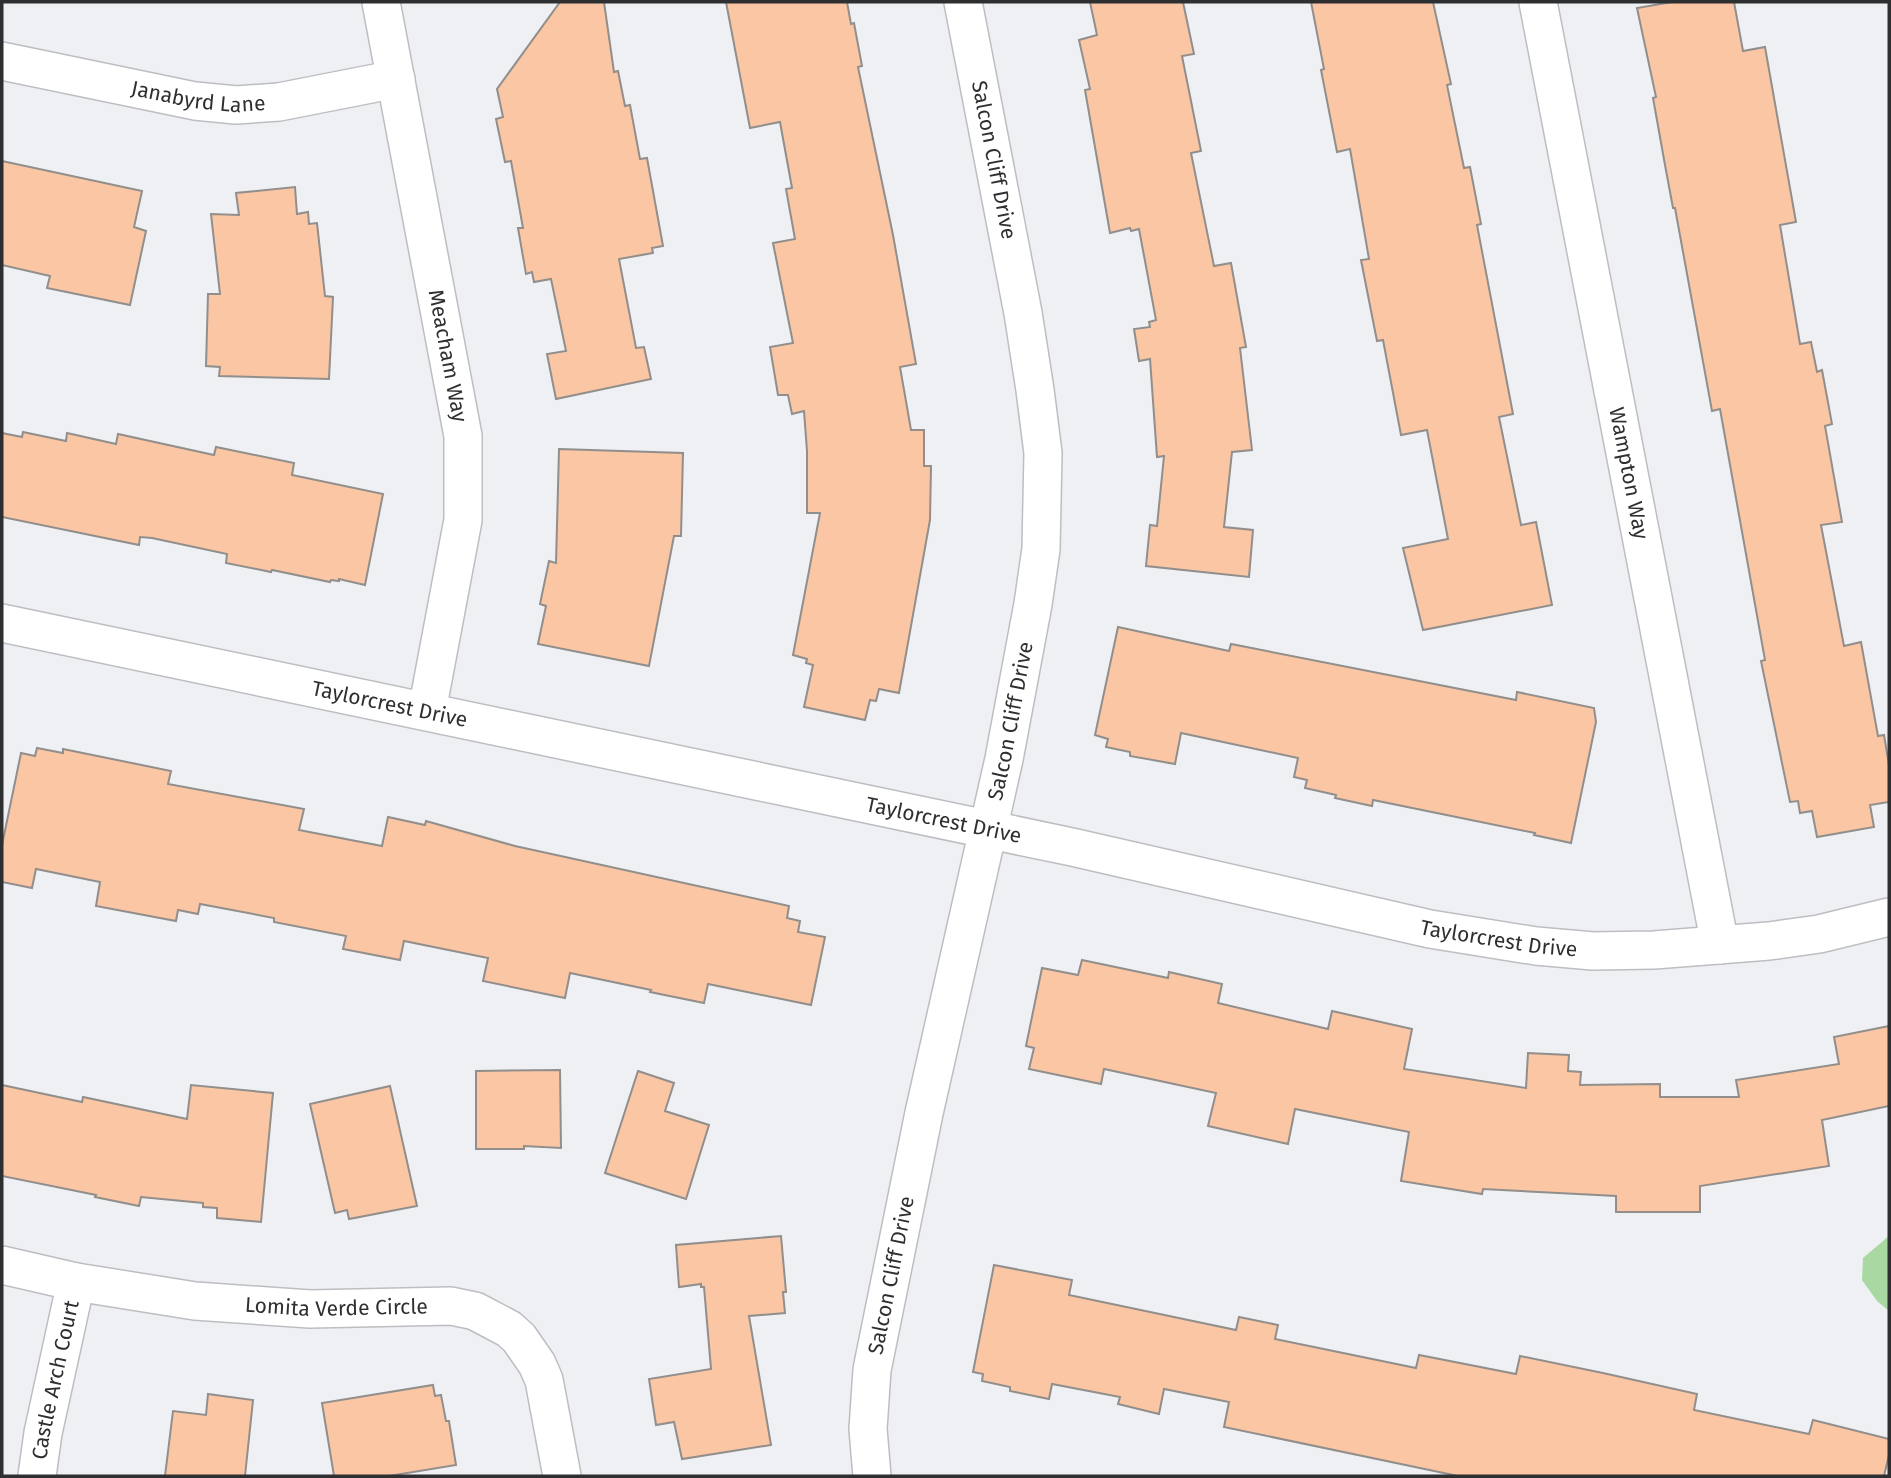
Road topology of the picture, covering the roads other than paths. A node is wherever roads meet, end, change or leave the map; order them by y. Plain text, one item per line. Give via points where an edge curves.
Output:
1 (381, 2) edge
2 (963, 2) edge
3 (1538, 2) edge
4 (2, 61) edge
5 (396, 79) junction
6 (2, 623) edge
7 (427, 712) junction
8 (988, 830) junction
9 (1889, 918) edge
10 (1720, 945) junction
11 (2, 1265) edge
12 (76, 1282) junction
13 (37, 1476) edge
14 (562, 1476) edge
15 (872, 1476) edge

1 - 5 street, Meacham Way
2 - 8 street, Salcon Cliff Drive via 1023,313 1043,453 1041,549 1033,604
3 - 10 street, Wampton Way
4 - 5 street, Janabyrd Lane via 195,102 236,104 292,100
5 - 7 street, Meacham Way via 463,436 463,520
6 - 7 street, Taylorcrest Drive
7 - 8 street, Taylorcrest Drive
8 - 10 street, Taylorcrest Drive via 1430,929 1536,946 1593,951
8 - 15 street, Salcon Cliff Drive via 872,1370 868,1429
9 - 10 street, Taylorcrest Drive via 1819,934
11 - 12 street, Lomita Verde Circle
12 - 13 street, Castle Arch Court
12 - 14 street, Lomita Verde Circle via 258,1306 352,1310 450,1306 475,1311 509,1329 537,1364

